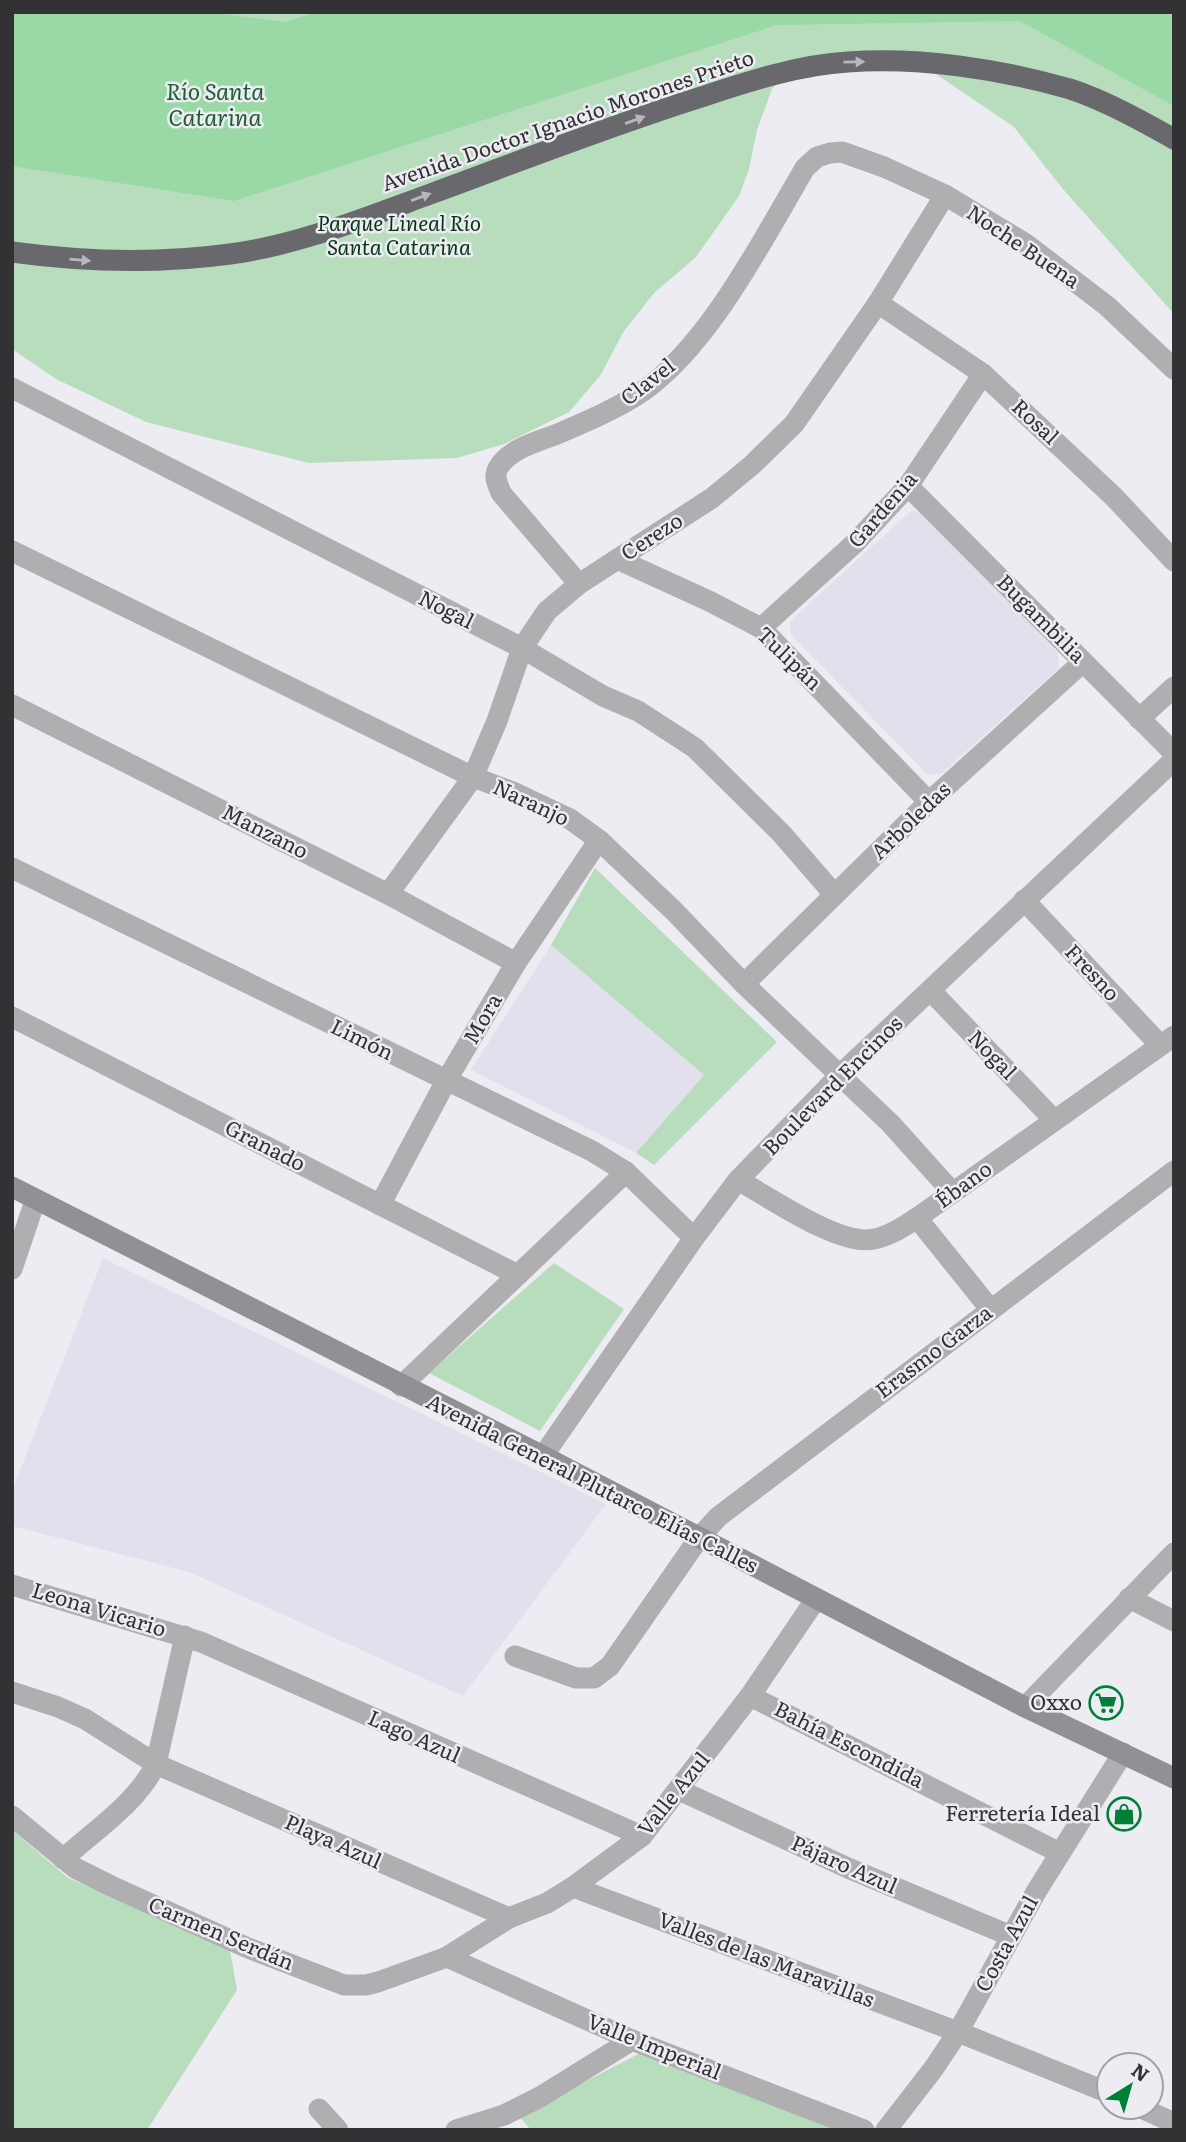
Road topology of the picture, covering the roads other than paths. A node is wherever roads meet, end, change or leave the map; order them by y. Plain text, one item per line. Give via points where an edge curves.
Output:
1 (1174, 138) edge
2 (852, 154) joint
3 (945, 195) junction
4 (12, 253) edge
5 (878, 303) junction
6 (1174, 369) edge
7 (983, 374) junction
8 (12, 388) edge
9 (908, 486) junction
10 (12, 551) edge
11 (617, 559) junction
12 (1174, 561) edge
13 (579, 584) junction
14 (761, 628) junction
15 (522, 649) junction
16 (1083, 662) junction
17 (1174, 687) edge
18 (12, 705) edge
19 (1139, 719) junction
20 (1174, 753) edge
21 (1174, 760) edge
22 (473, 778) junction
23 (929, 802) junction
24 (599, 841) junction
25 (12, 868) edge
26 (388, 894) junction
27 (834, 894) junction
28 (1024, 900) junction
29 (516, 963) junction
30 (744, 984) junction
31 (931, 990) junction
32 (12, 1017) edge
33 (1167, 1041) edge
34 (840, 1074) junction
35 (446, 1081) junction
36 (1054, 1120) junction
37 (1174, 1171) edge
38 (626, 1172) junction
39 (738, 1180) junction
40 (12, 1187) edge
41 (953, 1193) junction
42 (35, 1200) junction
43 (380, 1205) junction
44 (917, 1218) junction
45 (694, 1238) junction
46 (12, 1269) edge
47 (518, 1275) junction
48 (991, 1310) junction
49 (401, 1386) junction
50 (543, 1457) junction
51 (699, 1538) junction
52 (1174, 1553) edge
53 (12, 1585) edge
54 (1129, 1598) junction
55 (816, 1599) junction
56 (1174, 1621) edge
57 (185, 1636) junction
58 (514, 1656) dead end
59 (12, 1692) edge
60 (750, 1696) junction
61 (1025, 1707) junction
62 (1123, 1753) junction
63 (156, 1764) junction
64 (1174, 1778) edge
65 (679, 1790) junction
66 (12, 1816) edge
67 (642, 1836) junction
68 (1060, 1853) junction
69 (63, 1859) junction
70 (573, 1887) junction
71 (509, 1918) junction
72 (1011, 1936) junction
73 (447, 1957) junction
74 (958, 2032) junction
75 (632, 2040) junction
76 (1095, 2087) edge
77 (319, 2109) dead end
78 (510, 2123) edge
79 (338, 2130) edge
80 (456, 2130) edge
81 (864, 2130) edge
82 (886, 2130) edge

4 -> 1 highway, Avenida Doctor Ignacio Morones Prieto via 95,261 232,254 359,220 665,108 758,79 847,62 983,69 1072,90
2 - 3 street, Noche Buena
2 - 13 street, Clavel via 830,153 805,168 721,305 670,368 615,408 520,449 498,469 495,478 501,493
3 - 5 street, Cerezo
3 - 6 street, Noche Buena via 1026,244 1107,306
5 - 7 street, Rosal
5 - 11 street, Cerezo via 794,424 712,498
7 - 9 street, Gardenia
7 - 12 street, Rosal via 1114,497
8 - 15 street, Nogal
9 - 14 street, Gardenia via 855,543
9 - 16 street, Bugambilia
10 - 22 street, Naranjo
11 - 13 street, Cerezo
11 - 14 street, Tulipán
13 - 15 street, Cerezo via 547,611
14 - 23 street, Tulipán
15 - 22 street, Cerezo
15 - 27 street, Nogal via 638,711 695,748 781,833
16 - 19 street, Bugambilia
16 - 23 street, Arboledas
17 - 19 street
18 - 26 street, Manzano
19 - 20 street, Bugambilia
21 - 28 street, Boulevard Encinos
22 - 24 street, Naranjo via 570,819
22 - 26 street, Cerezo
23 - 27 street, Arboledas
24 - 29 street, Mora
24 - 30 street, Naranjo
25 - 35 street, Limón
26 - 29 street, Manzano
27 - 30 street, Arboledas
28 - 31 street, Boulevard Encinos
28 - 33 street, Fresno
29 - 35 street, Mora
30 - 34 street, Naranjo
31 - 34 street, Boulevard Encinos
31 - 36 street, Nogal
32 - 43 street, Granado
33 - 36 street, Ébano
34 - 39 street, Boulevard Encinos
34 - 41 street, Naranjo
35 - 38 street, Limón
35 - 43 street, Mora
36 - 41 street, Ébano
37 - 48 street, Erasmo Garza
38 - 45 street, Limón
38 - 47 street
39 - 44 street, Ébano via 854,1240 873,1240
39 - 45 street, Boulevard Encinos
40 - 42 street, Avenida General Plutarco Elías Calles
41 - 44 street, Ébano
42 - 46 street
42 - 49 street, Avenida General Plutarco Elías Calles
43 - 47 street, Granado
44 - 48 street
45 - 50 street, Boulevard Encinos
47 - 49 street
48 - 51 street, Erasmo Garza via 737,1501
49 - 50 street, Avenida General Plutarco Elías Calles
50 - 51 street, Avenida General Plutarco Elías Calles
51 - 55 street, Avenida General Plutarco Elías Calles
51 - 58 street, Erasmo Garza via 618,1657 601,1674 586,1680 576,1678
52 - 54 street
53 - 57 street, Leona Vicario
54 - 56 street
54 - 61 street
55 - 60 street, Valle Azul
55 - 61 street, Avenida General Plutarco Elías Calles
57 - 63 street
57 - 67 street, Lago Azul
59 - 63 street, Playa Azul via 85,1719
60 - 65 street, Valle Azul
60 - 68 street, Bahía Escondida
61 - 62 street, Avenida General Plutarco Elías Calles
62 - 64 street, Avenida General Plutarco Elías Calles
62 - 68 street, Costa Azul
63 - 69 street via 143,1787
63 - 71 street, Playa Azul
65 - 67 street, Valle Azul
65 - 72 street, Pájaro Azul
66 - 69 street, Carmen Serdán
67 - 70 street, Valle Azul
68 - 72 street, Costa Azul
69 - 73 street, Carmen Serdán via 91,1877 248,1948 344,1985 378,1982
70 - 71 street, Valle Azul
70 - 74 street, Valles de las Maravillas
71 - 73 street, Valle Azul
72 - 74 street, Costa Azul
73 - 75 street, Valle Imperial
74 - 76 street, Valles de las Maravillas
74 - 82 street, Costa Azul
75 - 78 street via 540,2098
75 - 81 street, Valle Imperial
77 - 79 street
78 - 80 street

